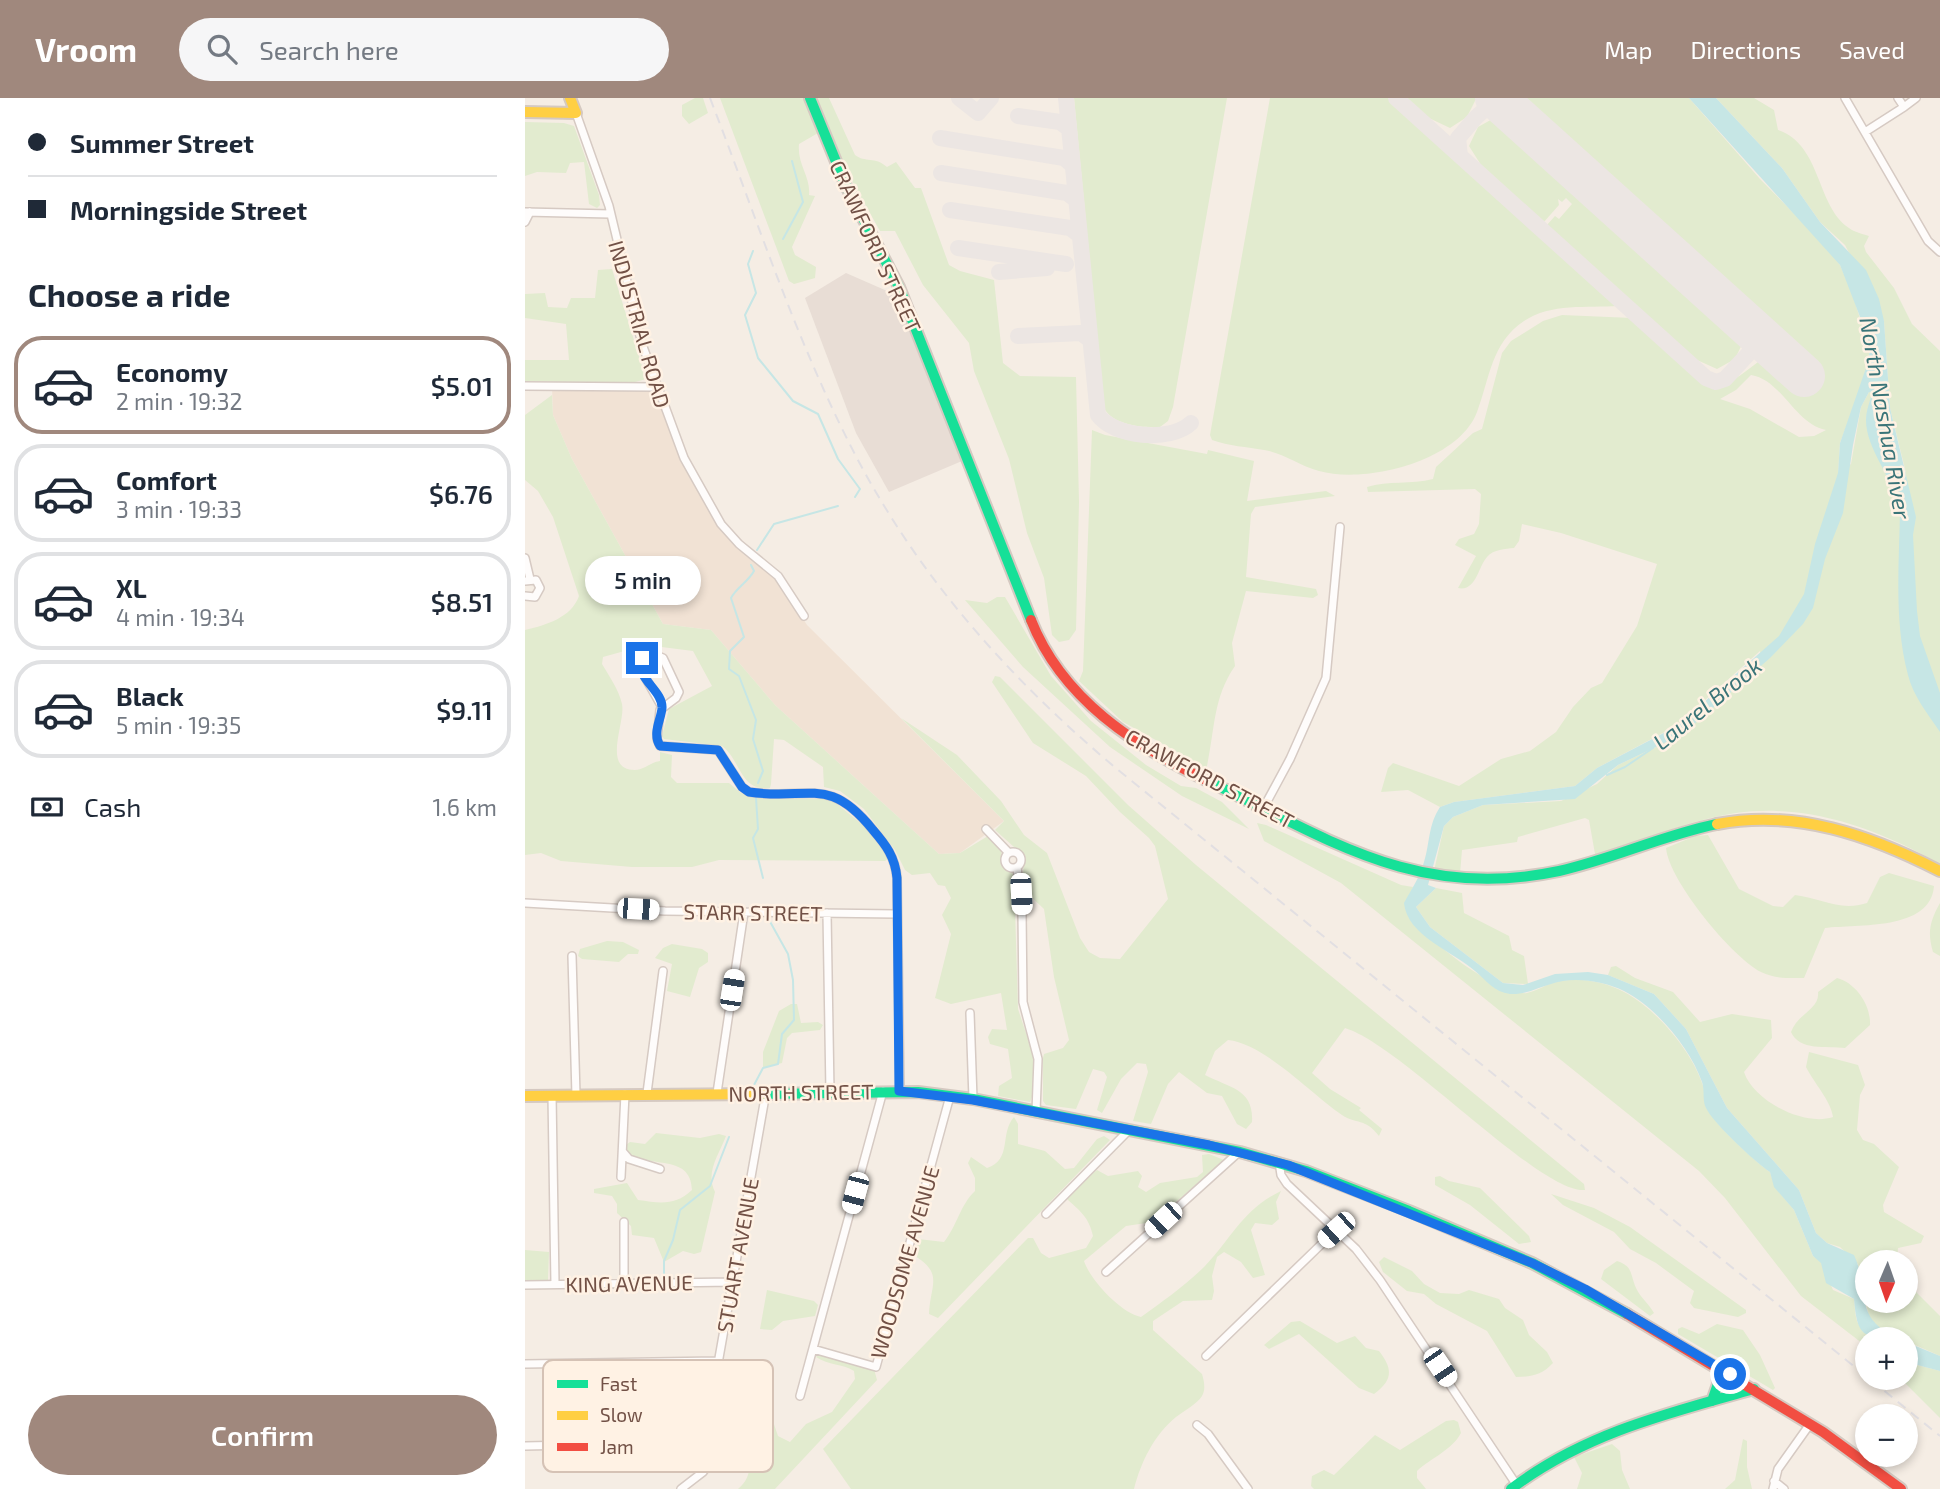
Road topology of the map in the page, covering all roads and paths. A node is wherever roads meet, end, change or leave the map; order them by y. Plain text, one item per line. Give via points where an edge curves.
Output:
1 (570, 98) edge
2 (810, 98) edge
3 (1845, 98) edge
4 (1898, 98) edge
5 (1916, 98) edge
6 (1904, 107) junction
7 (525, 112) edge
8 (576, 113) junction
9 (1865, 132) junction
10 (528, 212) edge
11 (610, 214) junction
12 (525, 222) edge
13 (1940, 251) edge
14 (525, 386) edge
15 (655, 387) junction
16 (1340, 527) dead end
17 (525, 558) edge
18 (528, 580) edge
19 (525, 596) edge
20 (804, 616) dead end
21 (662, 707) junction
22 (1263, 808) junction
23 (986, 829) dead end
24 (1940, 871) edge
25 (525, 903) edge
26 (744, 912) junction
27 (827, 913) junction
28 (896, 914) junction
29 (572, 956) dead end
30 (663, 971) dead end
31 (970, 1013) dead end
32 (883, 1091) junction
33 (899, 1091) junction
34 (766, 1092) junction
35 (830, 1092) junction
36 (647, 1093) junction
37 (717, 1093) junction
38 (625, 1094) junction
39 (552, 1095) junction
40 (576, 1095) junction
41 (525, 1096) edge
42 (950, 1096) junction
43 (973, 1100) junction
44 (1036, 1112) junction
45 (1128, 1130) junction
46 (622, 1149) junction
47 (1240, 1152) junction
48 (1279, 1162) junction
49 (660, 1169) dead end
50 (621, 1177) dead end
51 (1046, 1214) dead end
52 (624, 1222) dead end
53 (1336, 1230) junction
54 (1106, 1272) dead end
55 (733, 1282) junction
56 (624, 1283) junction
57 (555, 1284) junction
58 (525, 1285) edge
59 (813, 1349) junction
60 (1206, 1356) dead end
61 (718, 1360) edge
62 (525, 1364) edge
63 (543, 1364) edge
64 (1717, 1366) junction
65 (1754, 1389) junction
66 (800, 1396) dead end
67 (1712, 1401) junction
68 (1810, 1424) junction
69 (1197, 1425) dead end
70 (525, 1446) edge
71 (543, 1446) edge
72 (702, 1472) edge
73 (1773, 1485) edge
74 (1514, 1487) edge
75 (681, 1489) edge
76 (1248, 1489) edge
77 (1784, 1489) edge
78 (1901, 1489) edge

1 - 8 main road, INDUSTRIAL ROAD
2 - 22 main road, CRAWFORD STREET via 846,186 896,280 1039,641 1072,688 1106,721 1162,758
3 - 9 street
4 - 6 street
5 - 6 street
6 - 9 street
7 - 8 main road
8 - 11 street, INDUSTRIAL ROAD
9 - 13 street via 1928,241
10 - 11 street
10 - 12 street
11 - 15 street, INDUSTRIAL ROAD
14 - 15 street
15 - 20 street, INDUSTRIAL ROAD via 695,480 735,540 778,576
16 - 22 street via 1324,686
17 - 18 street
18 - 19 street via 538,583 540,592 532,598
21 - 21 street via 641,668 641,660 649,653 663,658 678,689 676,698
21 - 28 street via 657,730 660,746 718,750 747,791 831,794 850,804 892,855
22 - 24 main road, CRAWFORD STREET via 1364,857 1439,878 1495,882 1531,878 1702,827 1757,819 1807,822 1854,832
23 - 44 street via 1009,853 1006,864 1017,867 1023,1002 1038,1059
25 - 26 street, STARR STREET
26 - 27 street, STARR STREET
26 - 37 street
27 - 28 street, STARR STREET
27 - 35 street
28 - 33 street
29 - 40 street
30 - 36 street
31 - 43 street
32 - 33 main road, NORTH STREET
32 - 35 main road, NORTH STREET
32 - 59 street
33 - 42 main road, NORTH STREET
34 - 35 main road, NORTH STREET
34 - 37 main road, NORTH STREET
34 - 55 street, STUART AVENUE
36 - 37 main road, NORTH STREET
36 - 38 main road, NORTH STREET
38 - 40 main road, NORTH STREET
38 - 46 street
39 - 40 main road, NORTH STREET
39 - 41 main road, NORTH STREET
39 - 57 street
42 - 43 main road, NORTH STREET
42 - 59 street, WOODSOME AVENUE via 876,1367
43 - 44 main road, NORTH STREET
44 - 45 main road, NORTH STREET
45 - 47 main road, NORTH STREET
45 - 51 street
46 - 49 street via 627,1158
46 - 50 street
47 - 48 main road, NORTH STREET
47 - 54 street
48 - 53 street via 1287,1184
48 - 64 main road, NORTH STREET via 1532,1263
52 - 56 street
53 - 60 street
53 - 74 street via 1380,1280
55 - 56 street, KING AVENUE
55 - 61 street, STUART AVENUE
56 - 57 street, KING AVENUE
57 - 58 street, KING AVENUE
59 - 66 street
62 - 63 street
64 - 65 main road, NORTH STREET
64 - 67 main road via 1718,1384
65 - 67 main road
65 - 68 main road, NORTH STREET
67 - 74 main road via 1585,1443 1545,1463
68 - 73 street via 1780,1466
68 - 78 main road, NORTH STREET
69 - 76 street
70 - 71 street
72 - 75 street, STUART AVENUE
73 - 77 street

